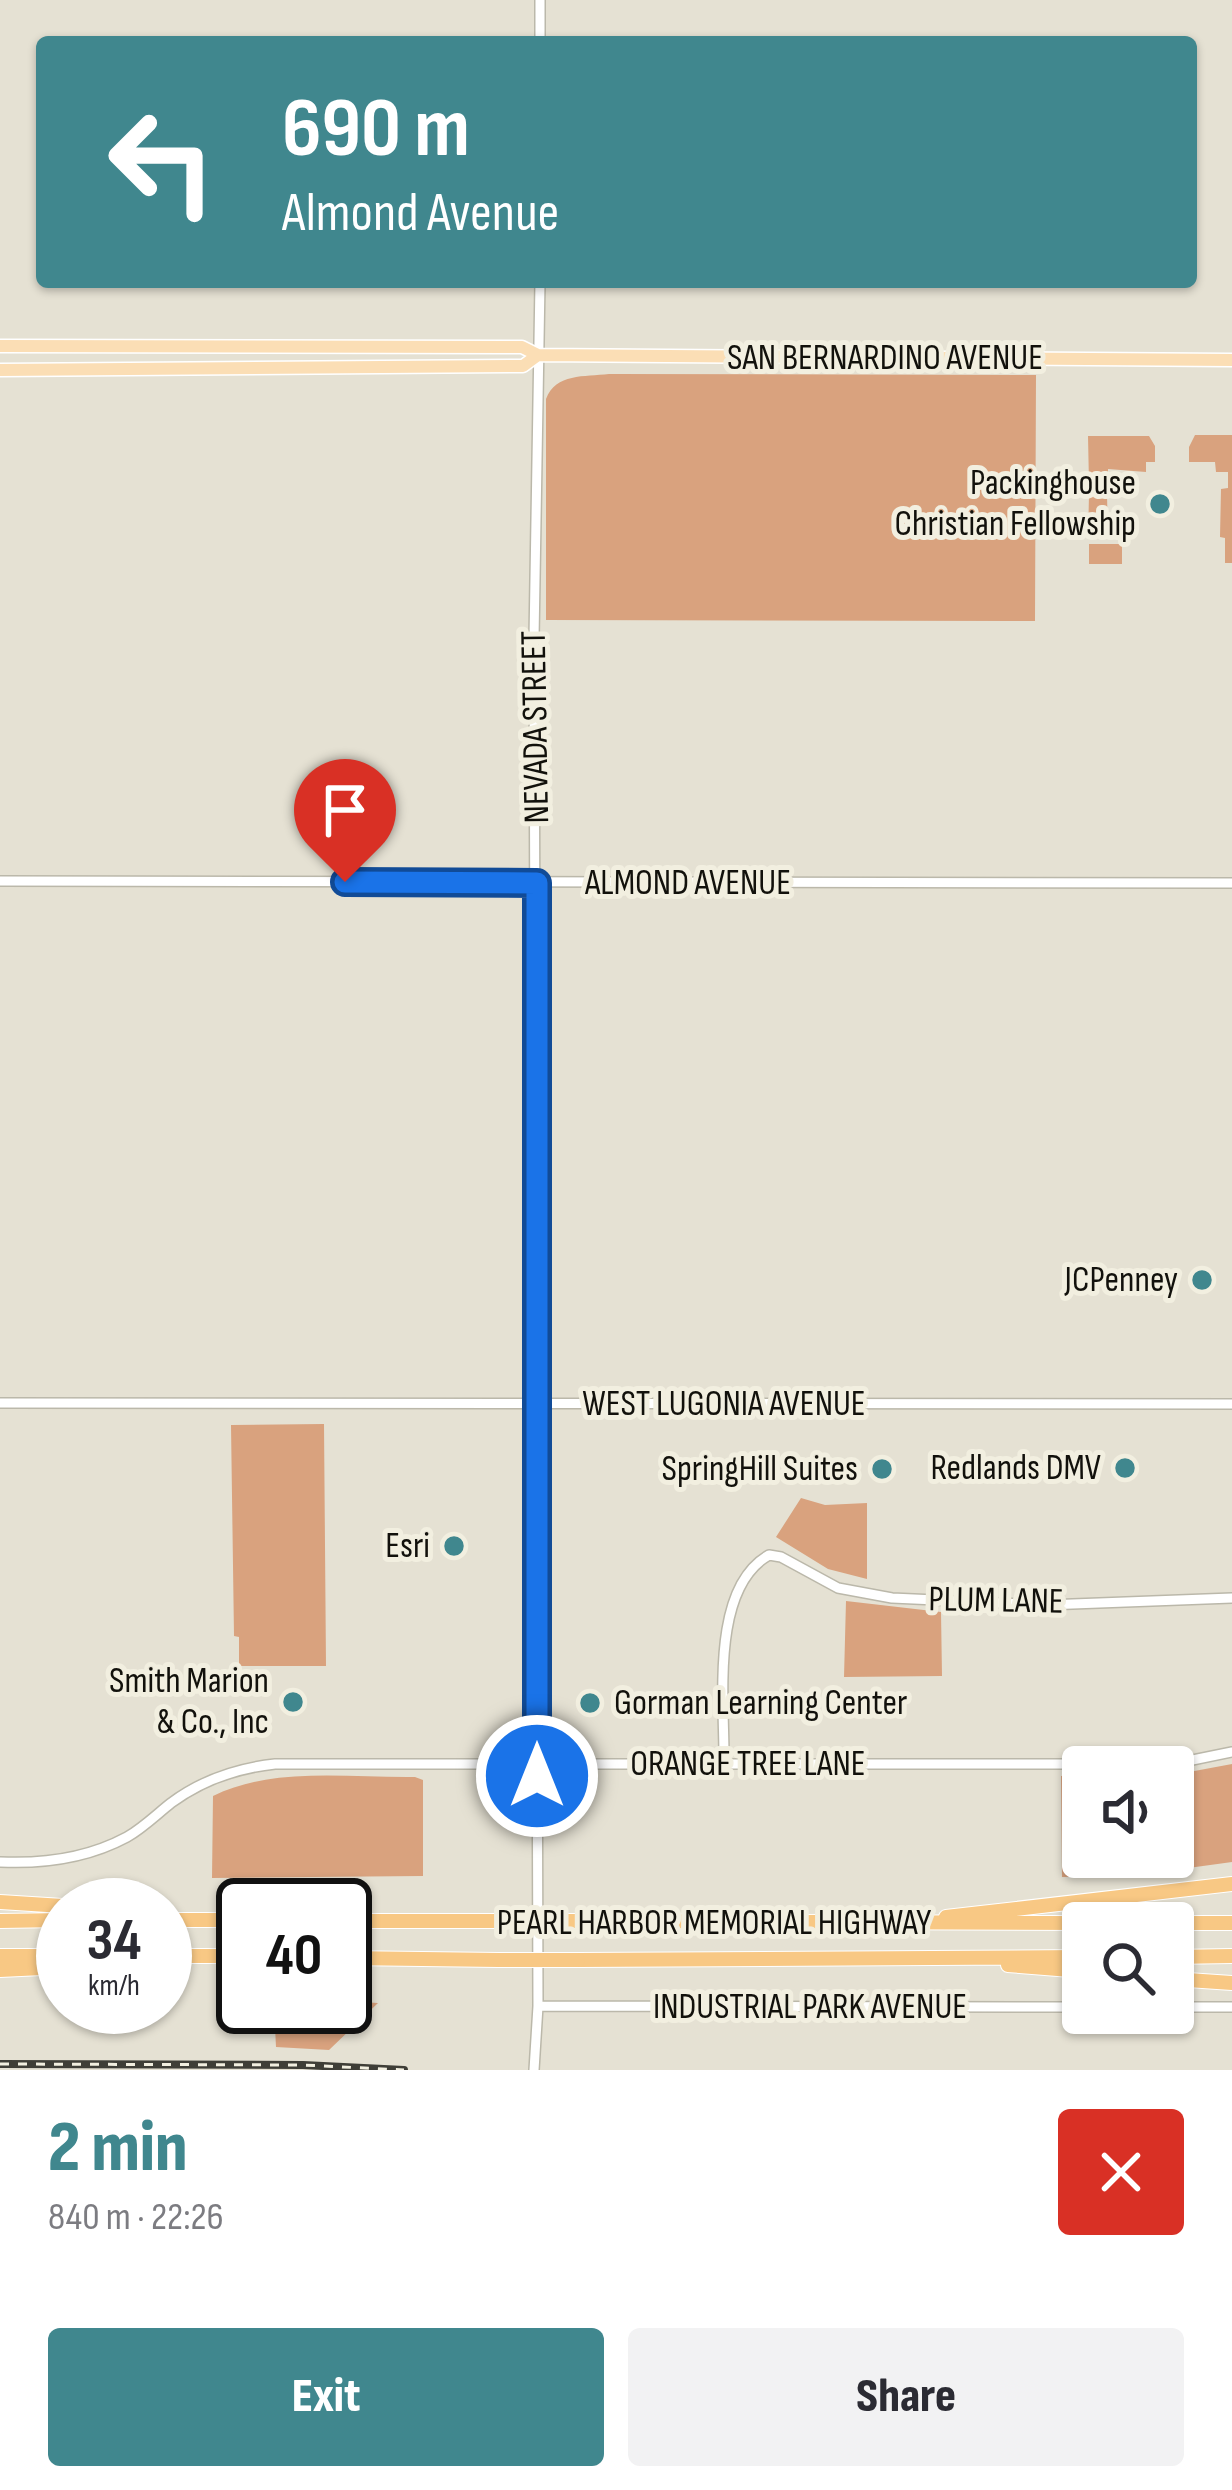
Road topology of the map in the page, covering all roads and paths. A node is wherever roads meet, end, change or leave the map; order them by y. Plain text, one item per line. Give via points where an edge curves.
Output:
1 (540, 0) edge
2 (540, 36) edge
3 (540, 288) edge
4 (0, 346) edge
5 (538, 355) junction
6 (1232, 360) edge
7 (0, 370) edge
8 (0, 881) edge
9 (537, 883) junction
10 (1232, 883) edge
11 (0, 1403) edge
12 (538, 1404) junction
13 (1232, 1404) edge
14 (1232, 1598) edge
15 (1232, 1752) edge
16 (537, 1763) junction
17 (724, 1764) junction
18 (0, 1862) edge
19 (1232, 1884) edge
20 (0, 1902) edge
21 (36, 1904) edge
22 (36, 1920) edge
23 (0, 1921) edge
24 (372, 1921) edge
25 (1232, 1922) edge
26 (1062, 1923) edge
27 (1194, 1923) edge
28 (869, 1925) junction
29 (0, 1956) edge
30 (36, 1956) edge
31 (1232, 1956) edge
32 (1062, 1957) edge
33 (1194, 1957) edge
34 (372, 1958) edge
35 (913, 1958) junction
36 (36, 1968) edge
37 (1062, 1969) edge
38 (0, 1970) edge
39 (1194, 1980) edge
40 (1232, 1983) edge
41 (538, 2006) junction
42 (1062, 2007) edge
43 (1194, 2007) edge
44 (1232, 2007) edge
45 (537, 2070) edge

1 - 2 street
3 - 5 street, NEVADA STREET
4 - 5 main road, SAN BERNARDINO AVENUE via 522,347
5 - 6 main road, SAN BERNARDINO AVENUE
5 - 7 main road, SAN BERNARDINO AVENUE via 523,366
5 - 9 street, NEVADA STREET
8 - 9 street, ALMOND AVENUE
9 - 10 street, ALMOND AVENUE
9 - 12 street, NEVADA STREET
11 - 12 street, WEST LUGONIA AVENUE
12 - 13 street, WEST LUGONIA AVENUE
12 - 16 street, NEVADA STREET
14 - 17 street, PLUM LANE via 892,1598 838,1588 769,1555 738,1592 728,1624
15 - 17 street, ORANGE TREE LANE via 1173,1764
16 - 17 street, ORANGE TREE LANE
16 - 18 street, ORANGE TREE LANE via 261,1766 198,1786 100,1848 44,1862
16 - 41 street, NEVADA STREET
19 - 28 highway
20 - 21 highway
22 - 23 highway
24 - 28 highway, PEARL HARBOR MEMORIAL HIGHWAY, bridge
25 - 27 highway
26 - 28 highway, PEARL HARBOR MEMORIAL HIGHWAY
29 - 30 highway
31 - 33 highway
32 - 35 highway, PEARL HARBOR MEMORIAL HIGHWAY
34 - 35 highway, PEARL HARBOR MEMORIAL HIGHWAY, bridge
35 - 37 highway
36 - 38 highway
39 - 40 highway
41 - 42 street, INDUSTRIAL PARK AVENUE
41 - 45 street, NEVADA STREET
43 - 44 street

